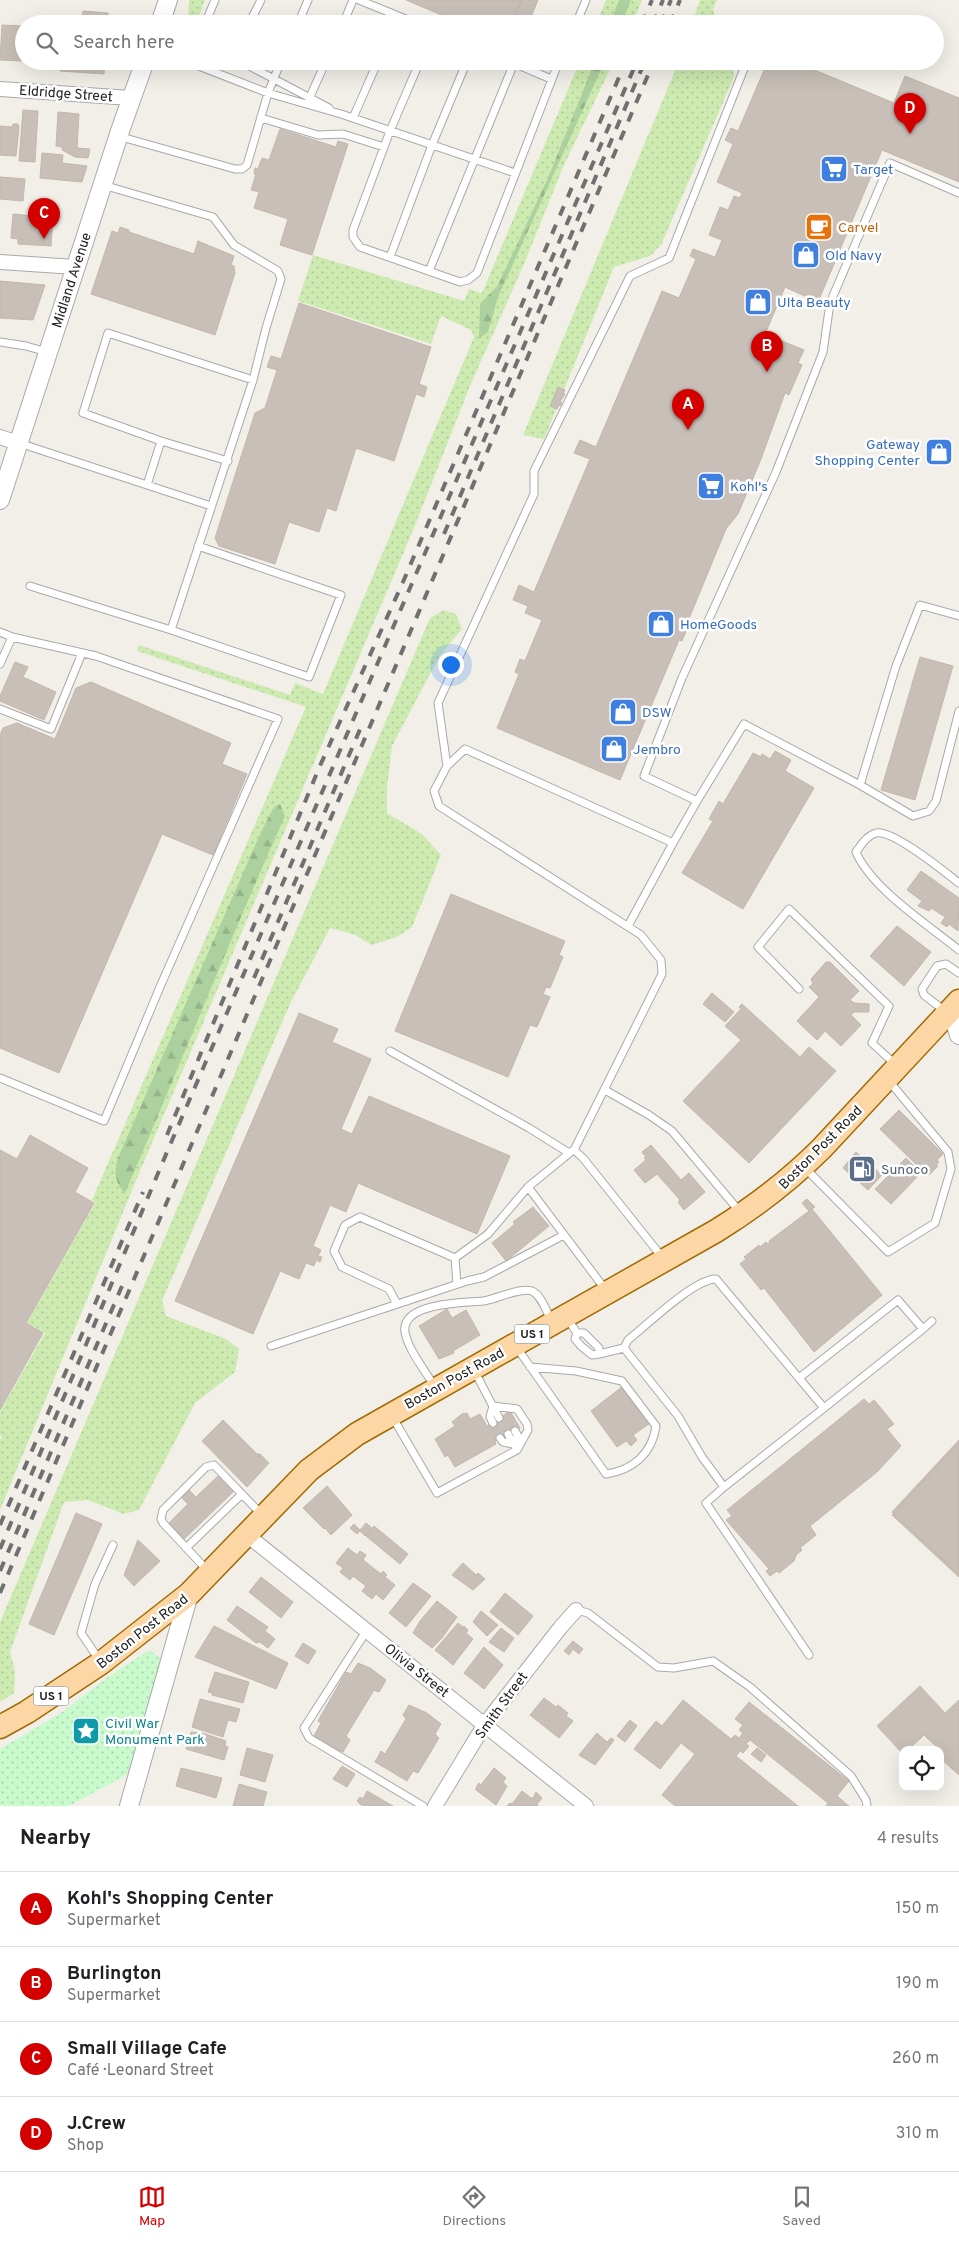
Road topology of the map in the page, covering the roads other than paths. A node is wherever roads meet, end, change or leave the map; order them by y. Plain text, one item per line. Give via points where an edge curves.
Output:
1 (168, 0) edge
2 (215, 0) edge
3 (261, 0) edge
4 (308, 0) edge
5 (353, 0) edge
6 (359, 0) edge
7 (586, 0) edge
8 (163, 15) edge
9 (209, 15) edge
10 (254, 15) edge
11 (302, 15) edge
12 (346, 15) edge
13 (396, 15) edge
14 (580, 15) edge
15 (142, 70) edge
16 (209, 70) edge
17 (258, 70) edge
18 (277, 70) edge
19 (322, 70) edge
20 (374, 70) edge
21 (416, 70) edge
22 (462, 70) edge
23 (509, 70) edge
24 (531, 70) edge
25 (556, 70) edge
26 (743, 70) edge
27 (274, 78) junction
28 (552, 79) junction
29 (0, 89) edge
30 (268, 93) junction
31 (310, 97) junction
32 (132, 98) junction
33 (306, 104) junction
34 (341, 114) junction
35 (261, 118) junction
36 (353, 118) junction
37 (390, 131) junction
38 (118, 136) junction
39 (432, 145) junction
40 (384, 147) junction
41 (474, 159) junction
42 (515, 173) junction
43 (102, 184) junction
44 (959, 193) edge
45 (390, 257) junction
46 (0, 262) edge
47 (75, 267) junction
48 (429, 271) junction
49 (0, 342) edge
50 (48, 352) junction
51 (253, 380) junction
52 (0, 437) edge
53 (161, 441) junction
54 (18, 443) junction
55 (228, 461) junction
56 (148, 485) junction
57 (0, 500) edge
58 (211, 506) junction
59 (198, 546) junction
60 (30, 586) dead end
61 (959, 616) edge
62 (171, 630) junction
63 (0, 632) edge
64 (12, 636) junction
65 (82, 653) junction
66 (0, 664) edge
67 (0, 709) edge
68 (959, 711) edge
69 (447, 766) junction
70 (860, 785) junction
71 (697, 801) junction
72 (674, 843) junction
73 (959, 883) edge
74 (628, 926) junction
75 (959, 950) edge
76 (959, 973) edge
77 (799, 989) dead end
78 (954, 1009) edge
79 (959, 1035) edge
80 (390, 1051) dead end
81 (892, 1073) junction
82 (0, 1079) edge
83 (605, 1090) junction
84 (572, 1151) junction
85 (804, 1166) junction
86 (528, 1187) junction
87 (742, 1214) junction
88 (564, 1235) junction
89 (455, 1258) junction
90 (664, 1260) junction
91 (457, 1284) junction
92 (607, 1292) junction
93 (397, 1304) junction
94 (932, 1322) dead end
95 (565, 1323) junction
96 (923, 1329) junction
97 (514, 1344) junction
98 (271, 1346) dead end
99 (624, 1348) junction
100 (599, 1354) junction
101 (473, 1367) junction
102 (530, 1367) junction
103 (799, 1378) junction
104 (436, 1388) junction
105 (493, 1406) junction
106 (824, 1408) junction
107 (390, 1413) junction
108 (506, 1414) dead end
109 (499, 1418) dead end
110 (493, 1423) dead end
111 (516, 1431) dead end
112 (508, 1434) dead end
113 (500, 1438) dead end
114 (515, 1447) junction
115 (724, 1487) junction
116 (242, 1494) junction
117 (264, 1517) junction
118 (247, 1535) junction
119 (113, 1544) dead end
120 (186, 1548) junction
121 (210, 1574) junction
122 (189, 1594) junction
123 (576, 1610) joint
124 (367, 1630) junction
125 (809, 1655) dead end
126 (101, 1663) junction
127 (485, 1724) junction
128 (0, 1727) edge
129 (129, 1806) edge
130 (423, 1806) edge
131 (435, 1806) edge
132 (586, 1806) edge
133 (866, 1806) edge

1 - 8 street
2 - 9 lane
3 - 10 lane
4 - 11 lane
5 - 12 lane
6 - 13 lane
7 - 14 lane
15 - 32 street, Midland Avenue
16 - 30 lane
17 - 27 lane
18 - 27 lane
19 - 31 lane
20 - 36 lane
21 - 37 lane
22 - 39 lane
23 - 41 lane
24 - 28 lane
25 - 28 lane
26 - 69 lane via 669,258 630,276 534,471 534,494 438,703
27 - 30 lane
27 - 31 lane
28 - 42 lane
29 - 32 street, Eldridge Street
30 - 33 lane
30 - 35 lane
31 - 33 lane
31 - 34 lane
32 - 38 street, Midland Avenue
33 - 34 lane
34 - 36 lane
35 - 38 lane via 242,169
35 - 40 lane via 318,135 344,134
36 - 37 lane
37 - 39 lane
37 - 40 lane
38 - 43 street, Midland Avenue
39 - 41 lane
39 - 45 lane
40 - 45 lane via 353,237 360,247
41 - 42 lane
41 - 48 lane
42 - 48 lane via 478,273 460,282
43 - 47 street, Midland Avenue
43 - 51 lane via 213,217 234,245 278,271 281,278
44 - 71 lane via 890,163 830,303 823,352 776,472 682,678 644,776
45 - 48 lane
46 - 47 street
47 - 50 street, Midland Avenue
49 - 50 lane
50 - 54 street, Midland Avenue
51 - 53 lane via 108,332 83,413
51 - 55 lane
52 - 54 street
53 - 55 lane
53 - 56 lane
54 - 56 lane
54 - 57 street, Midland Avenue
55 - 58 lane
56 - 58 lane
58 - 59 lane
59 - 62 lane
59 - 62 lane via 341,595 309,677
60 - 62 lane
61 - 70 lane via 920,605 896,666
63 - 64 lane
64 - 65 lane
64 - 66 lane
65 - 67 lane via 51,728
65 - 82 lane via 278,719 104,1121
68 - 70 lane via 936,801 929,811 913,816
69 - 72 lane via 464,750
69 - 74 lane via 434,791 439,806
70 - 71 lane via 744,724
71 - 72 lane
72 - 74 lane
73 - 75 lane via 889,835 878,833 867,837 856,852 869,875
74 - 83 lane via 641,935 661,960 662,974
76 - 78 lane via 946,964 937,966 922,989 932,1003
77 - 81 lane via 758,947 789,909 889,1006 872,1043
78 - 79 street
78 - 81 main road, Boston Post Road / US 1
80 - 84 lane
81 - 85 main road, Boston Post Road / US 1
81 - 85 lane via 948,1152 951,1169 935,1223 888,1252
83 - 84 lane
83 - 87 lane via 672,1132
84 - 86 lane
84 - 90 lane via 584,1158
85 - 87 main road, Boston Post Road / US 1
86 - 88 lane
86 - 89 lane via 488,1234
87 - 90 main road, Boston Post Road / US 1
88 - 91 lane via 484,1277
88 - 92 lane
89 - 91 lane
89 - 93 lane via 360,1217 345,1225 334,1251 342,1267 389,1289
90 - 92 main road, Boston Post Road / US 1
91 - 93 lane
92 - 95 main road, Boston Post Road / US 1
93 - 98 lane
94 - 96 lane
95 - 97 main road, Boston Post Road / US 1
95 - 100 lane via 588,1336 599,1348
95 - 100 lane via 581,1346 592,1355
95 - 104 lane via 540,1297 524,1290 488,1300 445,1303 412,1315 406,1322 407,1337
96 - 103 lane via 898,1300
96 - 106 lane
97 - 101 main road, Boston Post Road / US 1
97 - 102 lane
99 - 100 lane
99 - 103 lane via 628,1340 692,1288 708,1279 716,1279
99 - 115 lane via 678,1416
101 - 104 main road, Boston Post Road / US 1
101 - 105 lane
102 - 102 lane via 606,1474 622,1471 638,1462 655,1436 656,1426 622,1381 576,1371
103 - 106 lane
104 - 107 main road, Boston Post Road / US 1
105 - 108 lane
105 - 109 lane
105 - 110 lane via 490,1417
105 - 114 lane via 517,1409 527,1424 526,1436
106 - 115 lane
107 - 114 lane via 438,1493
107 - 117 main road, Boston Post Road / US 1 via 309,1470
111 - 114 lane
112 - 114 lane
113 - 114 lane
115 - 125 lane via 706,1503
116 - 117 lane
116 - 120 lane
116 - 120 lane via 214,1465 206,1468 161,1514 163,1523
117 - 118 main road, Boston Post Road / US 1
118 - 121 main road, Boston Post Road / US 1
118 - 124 street, Olivia Street
119 - 126 lane via 95,1584 81,1633
120 - 121 lane
121 - 122 main road, Boston Post Road / US 1
122 - 126 main road, Boston Post Road / US 1
122 - 129 street
123 - 127 street, Smith Street
123 - 133 lane via 588,1613 658,1667 674,1668 713,1661 729,1671 851,1776 866,1800
124 - 127 street, Olivia Street
124 - 130 lane via 304,1728 309,1738
126 - 128 main road, Boston Post Road / US 1
127 - 131 street, Smith Street
127 - 132 street, Olivia Street

